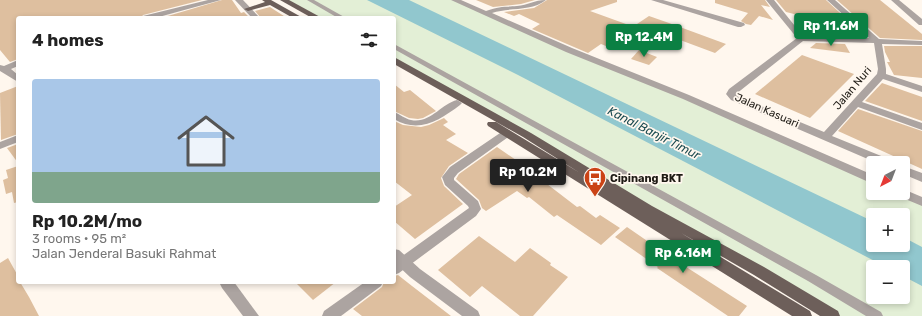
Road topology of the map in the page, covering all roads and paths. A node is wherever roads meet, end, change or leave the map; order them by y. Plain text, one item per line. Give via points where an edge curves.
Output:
1 (217, 0) edge
2 (239, 0) edge
3 (284, 0) edge
4 (310, 0) edge
5 (455, 0) edge
6 (542, 0) edge
7 (655, 0) edge
8 (770, 0) edge
9 (830, 0) edge
10 (895, 0) edge
11 (269, 2) edge
12 (248, 9) junction
13 (486, 13) junction
14 (154, 16) edge
15 (254, 16) edge
16 (295, 16) edge
17 (314, 16) edge
18 (339, 16) edge
19 (922, 23) edge
20 (741, 25) dead end
21 (801, 38) junction
22 (878, 42) junction
23 (922, 43) edge
24 (396, 47) edge
25 (396, 61) edge
26 (16, 64) edge
27 (2, 68) edge
28 (396, 69) edge
29 (881, 75) junction
30 (16, 78) edge
31 (909, 84) junction
32 (922, 84) edge
33 (922, 89) edge
34 (457, 103) junction
35 (857, 103) junction
36 (396, 116) edge
37 (922, 127) edge
38 (507, 133) junction
39 (826, 136) junction
40 (16, 139) edge
41 (0, 146) edge
42 (872, 156) edge
43 (910, 173) edge
44 (866, 177) edge
45 (922, 178) edge
46 (910, 197) edge
47 (922, 202) edge
48 (397, 262) edge
49 (227, 284) dead end
50 (373, 284) edge
51 (252, 316) edge
52 (328, 316) edge
53 (473, 316) edge
54 (805, 316) edge
55 (833, 316) edge
56 (877, 316) edge

1 - 14 street
2 - 12 street
3 - 17 main road
4 - 18 street
5 - 13 street
6 - 13 street via 519,8 500,8
7 - 20 street
8 - 21 street
9 - 22 street
10 - 19 street
11 - 12 main road
11 - 16 main road
12 - 15 street
13 - 44 street via 686,97
21 - 22 street
21 - 39 street, Jalan Kasuari via 731,94 734,98
22 - 23 street
22 - 29 street, Jalan Nuri
24 - 56 street
25 - 55 main road via 527,134
26 - 27 street
27 - 30 street
28 - 34 main road
29 - 31 street
29 - 35 street, Jalan Nuri
31 - 32 street
31 - 33 street
34 - 36 street via 435,117 421,122 412,123
34 - 38 main road
35 - 37 street
35 - 39 street, Jalan Nuri
38 - 48 street via 454,170 448,178 476,209
38 - 54 main road
39 - 42 street, Jalan Kasuari
40 - 41 street
43 - 45 street
46 - 47 street
48 - 53 street
49 - 51 street
50 - 52 street

